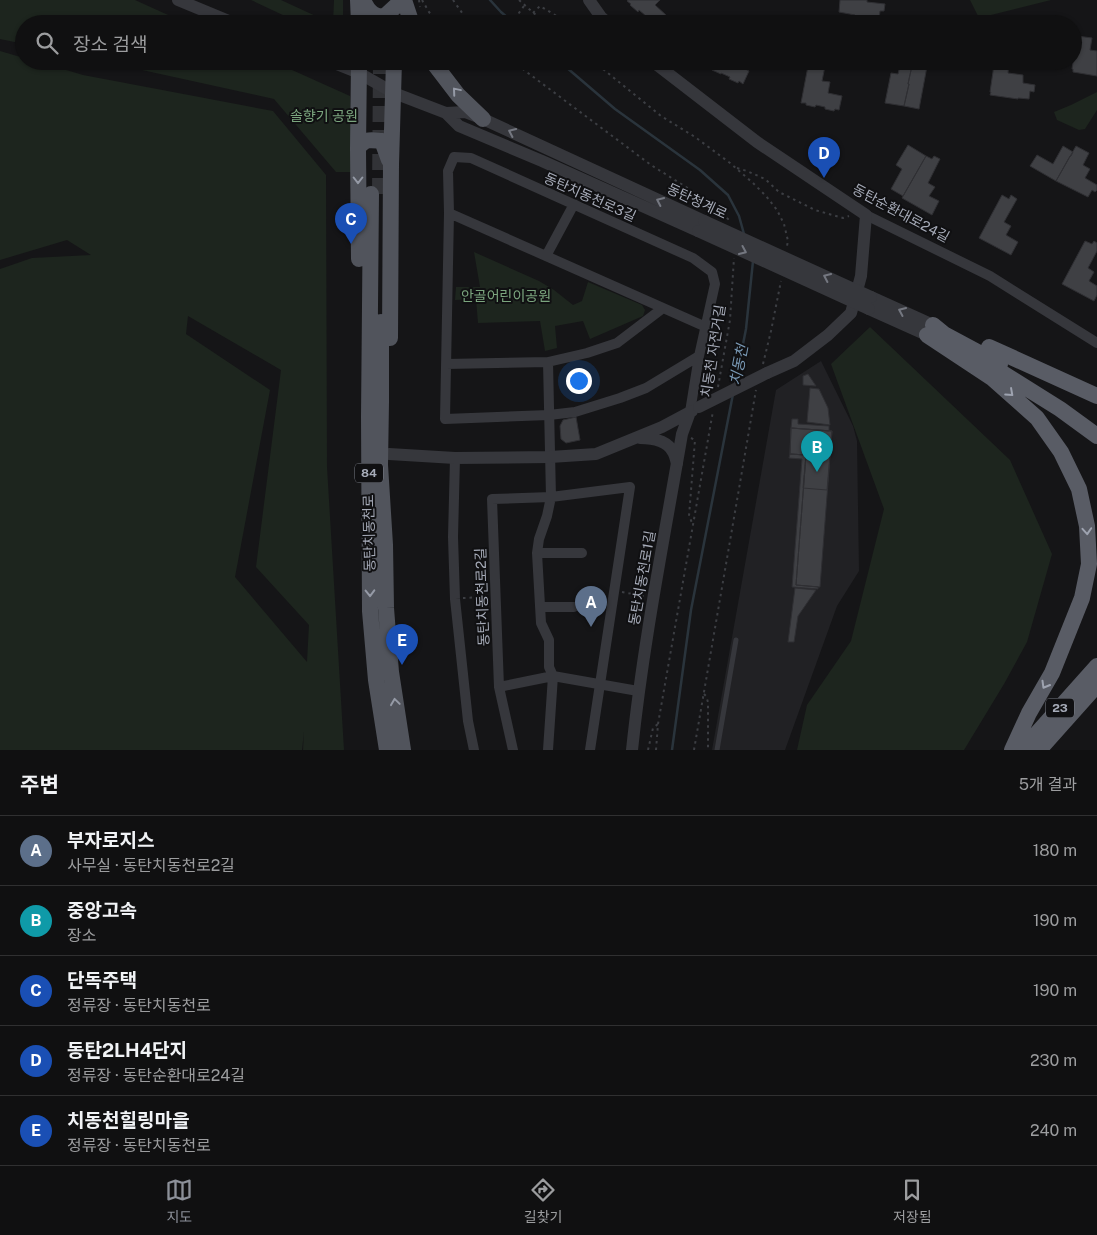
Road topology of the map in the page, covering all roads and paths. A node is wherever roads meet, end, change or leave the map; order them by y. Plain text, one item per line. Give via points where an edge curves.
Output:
1 (178, 0) edge
2 (358, 0) edge
3 (363, 0) edge
4 (422, 0) edge
5 (453, 0) edge
6 (519, 0) edge
7 (589, 0) edge
8 (398, 2) edge
9 (523, 7) junction
10 (534, 13) joint
11 (214, 15) edge
12 (359, 15) edge
13 (374, 15) edge
14 (386, 15) edge
15 (397, 15) edge
16 (406, 15) edge
17 (432, 15) edge
18 (464, 15) edge
19 (517, 15) edge
20 (555, 15) edge
21 (600, 15) edge
22 (359, 70) edge
23 (363, 70) edge
24 (394, 70) edge
25 (439, 70) edge
26 (524, 70) edge
27 (604, 70) edge
28 (664, 70) edge
29 (394, 93) junction
30 (446, 113) junction
31 (483, 119) junction
32 (358, 148) junction
33 (390, 164) junction
34 (734, 167) junction
35 (574, 204) junction
36 (449, 213) junction
37 (864, 213) junction
38 (701, 226) junction
39 (731, 228) dead end
40 (786, 250) dead end
41 (734, 253) dead end
42 (546, 256) junction
43 (781, 277) dead end
44 (662, 308) junction
45 (706, 327) junction
46 (930, 330) junction
47 (1097, 343) edge
48 (700, 356) junction
49 (548, 362) junction
50 (446, 364) junction
51 (765, 370) junction
52 (758, 383) dead end
53 (717, 388) dead end
54 (1097, 396) edge
55 (714, 408) dead end
56 (695, 410) junction
57 (548, 416) junction
58 (1097, 430) edge
59 (682, 434) junction
60 (1097, 436) edge
61 (635, 438) junction
62 (389, 454) junction
63 (455, 458) junction
64 (550, 458) junction
65 (677, 464) junction
66 (551, 496) junction
67 (693, 526) junction
68 (369, 540) junction
69 (385, 545) junction
70 (537, 553) junction
71 (582, 553) dead end
72 (615, 591) junction
73 (496, 597) junction
74 (654, 598) junction
75 (455, 599) junction
76 (540, 607) junction
77 (574, 607) dead end
78 (736, 640) dead end
79 (1097, 666) edge
80 (553, 676) junction
81 (600, 684) junction
82 (1097, 685) edge
83 (499, 686) junction
84 (638, 691) junction
85 (703, 693) junction
86 (658, 724) junction
87 (387, 750) edge
88 (402, 750) edge
89 (474, 750) edge
90 (513, 750) edge
91 (548, 750) edge
92 (590, 750) edge
93 (632, 750) edge
94 (648, 750) edge
95 (656, 750) edge
96 (694, 750) edge
97 (708, 750) edge
98 (718, 750) edge
99 (1012, 750) edge
100 (1022, 750) edge
101 (1039, 750) edge

1 - 11 street
2 - 12 main road
3 - 13 main road
4 - 17 path
5 - 18 path
6 - 9 path
7 - 21 street
8 - 14 main road
8 - 15 main road
8 - 16 main road
9 - 10 path
9 - 19 path
10 - 20 path via 540,6
22 - 32 main road
23 - 29 street, 동탄청계로
24 - 29 main road
31 -> 25 main road via 458,95
26 - 39 path via 651,165 713,204 730,220
27 - 34 path via 661,116
28 - 37 street, 동탄순환대로24길 via 757,142
29 - 30 street, 동탄청계로
29 - 33 main road
30 - 31 street, 동탄청계로 via 465,112
30 - 38 street, 동탄청계로 via 459,126
38 -> 31 street, 동탄청계로
32 - 33 main road via 364,141 382,141
32 -> 68 main road via 358,452
33 - 62 main road
34 - 37 path via 765,179 779,192 815,210 842,218
34 - 40 path via 778,210 788,242
35 - 36 street, 동탄치동천로3길 via 471,158 454,157 448,171
35 - 42 street
35 - 45 street, 동탄치동천로3길 via 692,258 712,272 715,284
36 - 42 street
36 - 50 street, 동탄치동천로3길
37 - 47 street, 동탄순환대로24길 via 990,276
37 - 51 street via 861,276 851,313 794,361
38 - 46 street, 동탄청계로, bridge
41 - 53 path, 치동천 자전거길 via 730,320
42 - 44 street
43 - 51 path
44 - 45 street
44 - 49 street via 617,343
45 - 48 street, 동탄치동천로3길
46 - 54 highway via 947,328
46 - 58 highway via 944,334 1024,377
46 - 60 highway via 1060,409
46 -> 99 highway via 1037,418 1061,452 1079,490 1087,526 1089,564 1082,598 1052,673
48 - 56 street, 동탄치동천로3길
48 - 57 street, 동탄치동천로3길 via 646,388 575,412
49 - 50 street
49 - 57 street
50 - 57 street, 동탄치동천로3길 via 445,419
51 - 56 street, bridge
52 - 85 path
55 - 67 path, 치동천 자전거길
56 - 59 street, 동탄치동천로1길
56 - 61 street
57 - 64 street
59 - 65 street, 동탄치동천로1길
59 - 67 path via 695,440 689,516
61 - 64 street via 596,454
61 - 65 street via 661,441 672,450
62 - 63 street
62 - 69 main road
63 - 64 street
63 - 75 street
64 - 66 street
65 - 74 street, 동탄치동천로1길
66 - 70 street
66 - 72 street, 동탄치동천로2길 via 630,487
66 - 73 street, 동탄치동천로2길 via 492,499
67 - 86 path, 치동천 자전거길
68 - 69 main road, 동탄치동천로 / 84 via 375,194 380,465
68 -> 87 main road, 동탄치동천로 / 84 via 370,611
88 -> 69 main road, 동탄치동천로 / 84 via 391,672
70 - 71 street
70 - 76 street
72 - 74 path
72 - 81 street, 동탄치동천로2길
73 - 75 path
73 - 83 street, 동탄치동천로2길
74 - 84 street, 동탄치동천로1길
75 - 89 street
76 - 77 street
76 - 80 street via 541,623 549,640 549,666
78 - 98 lane
79 - 100 highway, 23
80 - 81 street
80 - 83 street
80 - 91 street
81 - 84 street
81 - 92 street, 동탄치동천로2길
82 - 101 highway, 23
83 - 90 street, 동탄치동천로2길
84 - 93 street, 동탄치동천로1길
85 - 96 path
85 - 97 path via 708,702
86 - 94 path via 653,728
86 - 95 path, 치동천 자전거길

